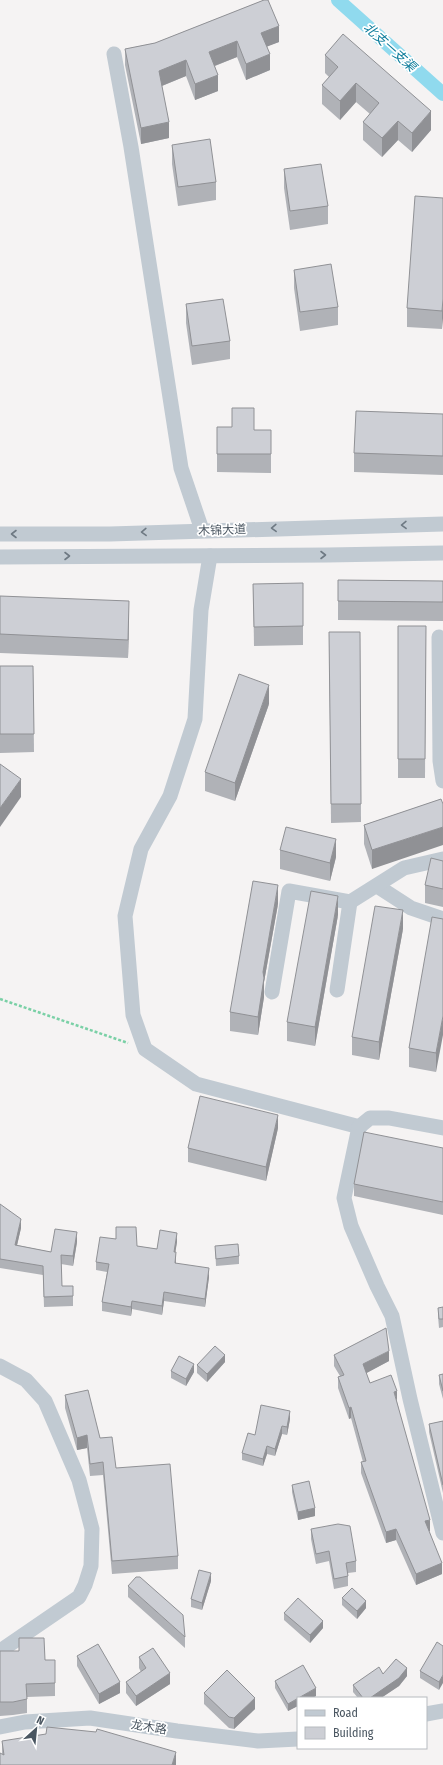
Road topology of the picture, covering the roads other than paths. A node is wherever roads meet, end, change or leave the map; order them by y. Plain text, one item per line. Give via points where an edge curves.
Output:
1 (114, 54) dead end
2 (443, 524) edge
3 (202, 530) junction
4 (0, 534) edge
5 (443, 553) edge
6 (0, 556) edge
7 (210, 556) junction
8 (439, 637) dead end
9 (443, 781) edge
10 (443, 859) edge
11 (377, 886) junction
12 (350, 902) junction
13 (443, 919) edge
14 (337, 990) dead end
15 (272, 992) dead end
16 (365, 1122) junction
17 (443, 1128) edge
18 (0, 1366) edge
19 (443, 1533) edge
20 (0, 1650) edge
21 (443, 1711) edge
22 (427, 1714) edge
23 (0, 1727) edge
24 (297, 1739) edge

1 - 3 street via 181,468
2 -> 3 street, 木锦大道
3 -> 4 street, 木锦大道 via 110,534
7 -> 5 street, 木锦大道
6 -> 7 street, 木锦大道
7 - 16 street via 201,610 195,719 170,796 141,850 125,916 132,1014 145,1049 196,1084
8 - 9 street via 440,761
10 - 11 street via 404,868
11 - 12 street
11 - 13 street via 411,908
12 - 14 street
12 - 15 street via 289,891
16 - 17 street via 389,1118
16 - 19 street via 344,1198 350,1226 392,1316
18 - 20 street via 26,1380 45,1402 80,1480 92,1529 92,1566 79,1597
21 - 22 street
23 - 24 street, 龙木路 via 25,1722 90,1718 177,1732 258,1741

